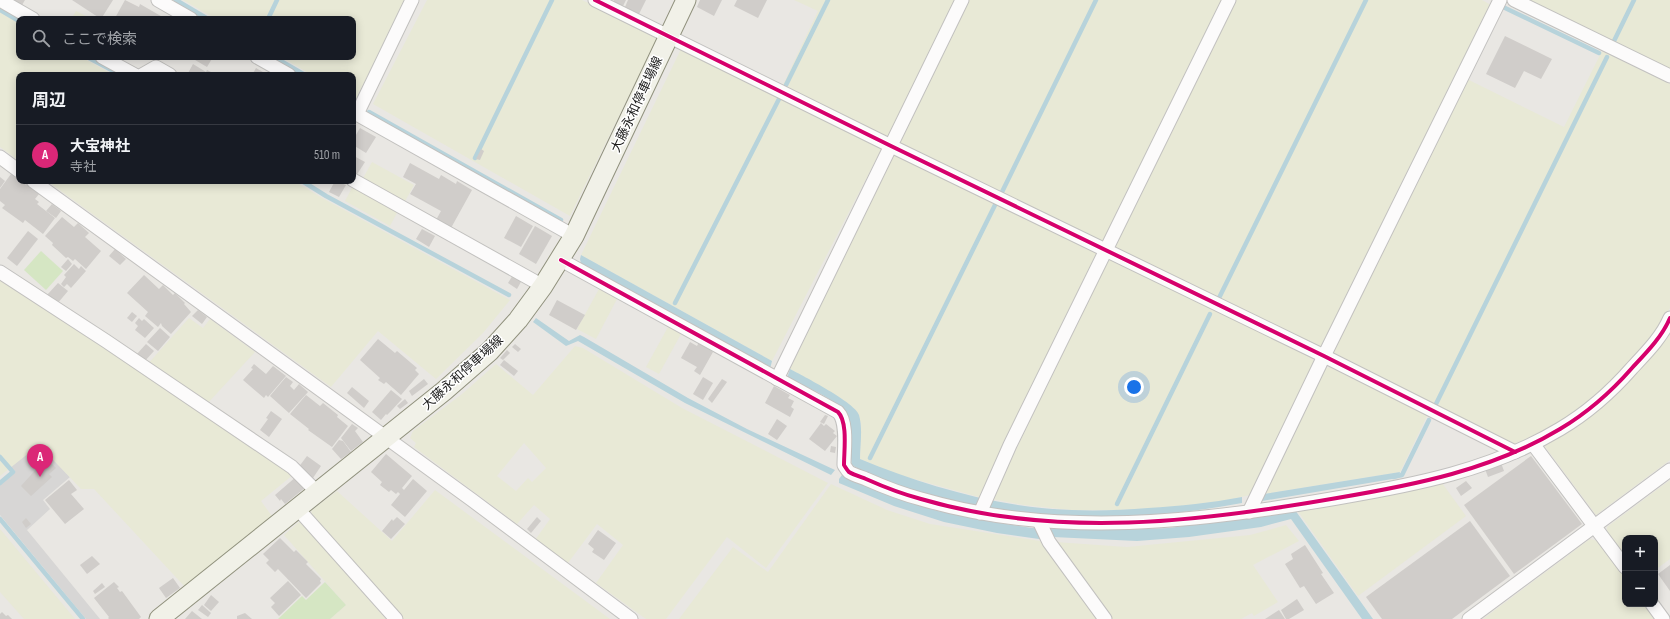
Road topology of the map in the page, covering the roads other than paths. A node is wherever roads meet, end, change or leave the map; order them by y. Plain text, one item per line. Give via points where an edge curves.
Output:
1 (0, 0) edge
2 (158, 0) edge
3 (412, 0) edge
4 (595, 0) edge
5 (686, 0) edge
6 (962, 0) edge
7 (1229, 0) edge
8 (1500, 0) edge
9 (1514, 0) edge
10 (29, 16) edge
11 (186, 16) edge
12 (669, 36) junction
13 (108, 60) edge
14 (262, 60) edge
15 (130, 72) edge
16 (147, 72) edge
17 (165, 72) edge
18 (283, 72) edge
19 (1670, 76) edge
20 (356, 111) edge
21 (356, 114) edge
22 (891, 146) junction
23 (0, 157) edge
24 (16, 169) edge
25 (356, 182) edge
26 (37, 184) edge
27 (574, 236) junction
28 (1106, 250) junction
29 (561, 260) junction
30 (0, 272) edge
31 (543, 286) junction
32 (1670, 318) edge
33 (1324, 356) junction
34 (777, 379) junction
35 (386, 437) junction
36 (1533, 444) junction
37 (1515, 452) junction
38 (1670, 470) edge
39 (317, 492) junction
40 (983, 506) junction
41 (297, 508) junction
42 (1249, 512) junction
43 (1038, 521) junction
44 (1595, 526) junction
45 (1622, 563) edge
46 (1654, 607) edge
47 (159, 619) edge
48 (396, 619) edge
49 (631, 619) edge
50 (1105, 619) edge
51 (1469, 619) edge
52 (1663, 619) edge

1 - 10 street
2 - 11 street
3 - 20 street
4 - 12 street
5 - 12 main road, 大藤永和停車場線
6 - 22 street
7 - 28 street
8 - 33 street
9 - 19 street
12 - 22 street
12 - 27 main road, 大藤永和停車場線
13 - 15 street
14 - 18 street
16 - 17 street via 156,66
21 - 27 street
22 - 28 street
22 - 34 street
23 - 24 street
25 - 31 street
26 - 35 street
27 - 29 main road, 大藤永和停車場線
28 - 33 street
28 - 40 street via 1010,445
29 - 31 main road, 大藤永和停車場線
29 - 34 street
30 - 39 street via 292,467
31 - 35 main road, 大藤永和停車場線 via 518,320 490,351
32 - 36 street via 1666,328 1638,361 1595,405
33 - 37 street
33 - 42 street
34 - 40 street via 841,415 844,422 844,465 849,472 896,492 940,505
35 - 39 main road, 大藤永和停車場線
35 - 49 street
36 - 37 street
36 - 44 street
37 - 42 street via 1450,476 1296,506
38 - 44 street
39 - 41 main road, 大藤永和停車場線
40 - 43 street
41 - 47 main road, 大藤永和停車場線
41 - 48 street
42 - 43 street via 1170,522 1116,524
43 - 50 street via 1048,542
44 - 45 street
44 - 51 street
46 - 52 street

